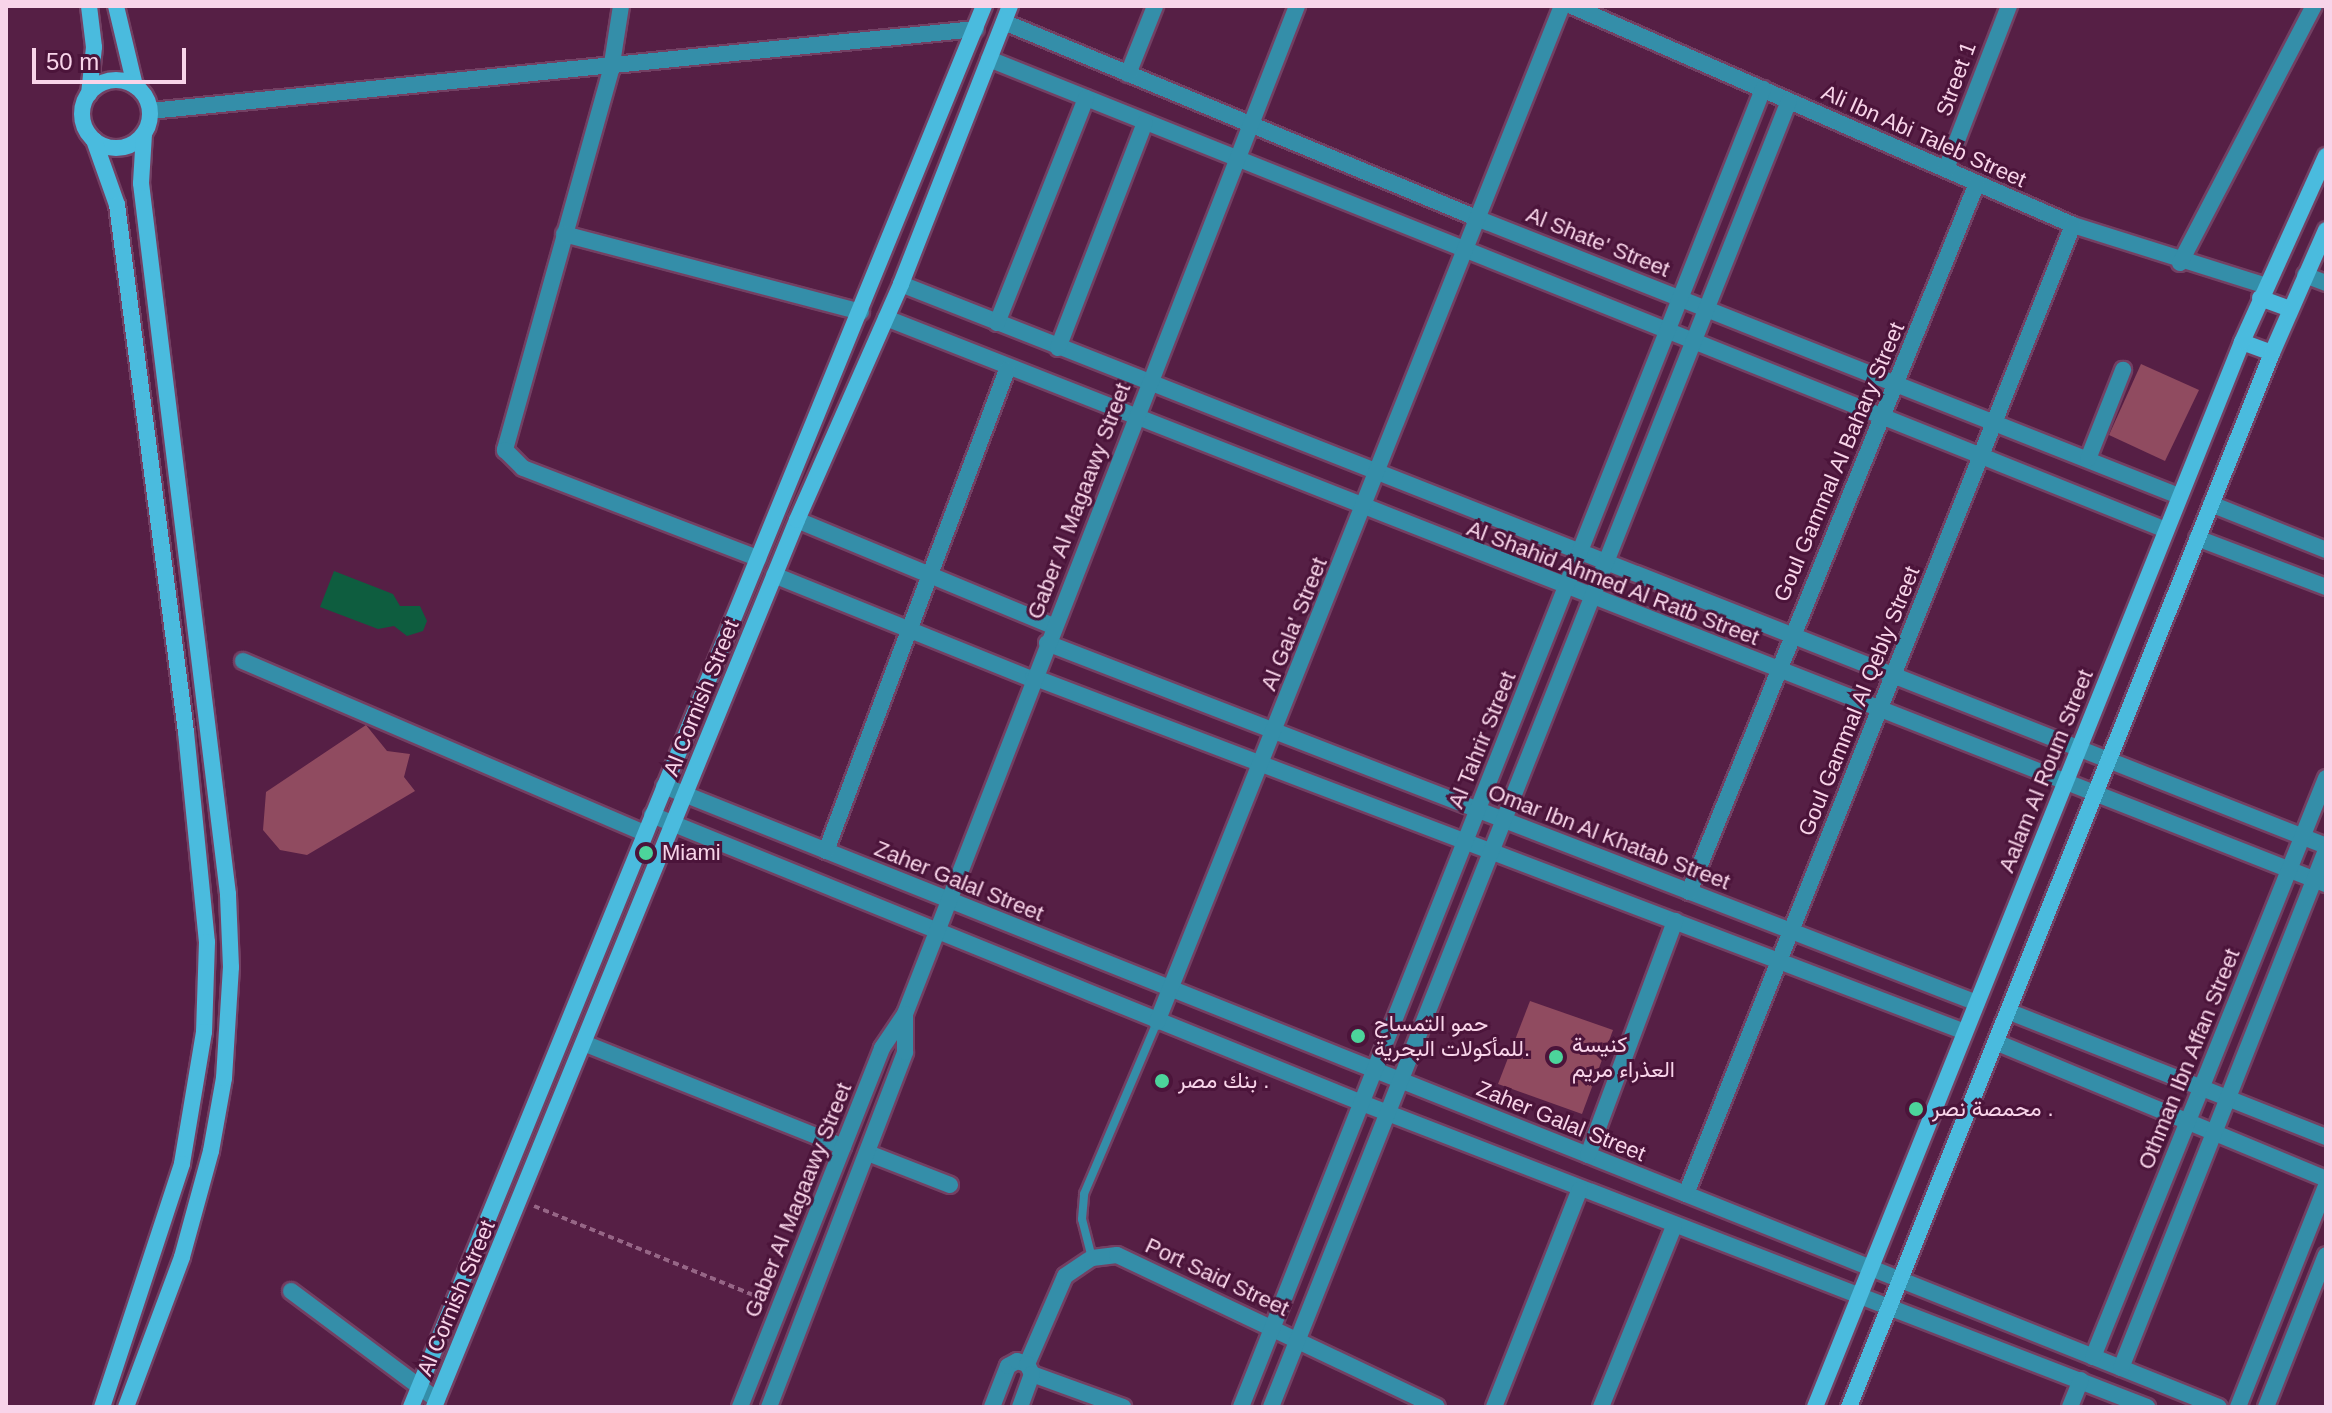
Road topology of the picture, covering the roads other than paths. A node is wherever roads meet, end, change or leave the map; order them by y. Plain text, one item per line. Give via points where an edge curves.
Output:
1 (89, 6) edge
2 (116, 6) edge
3 (621, 6) edge
4 (984, 6) edge
5 (1155, 6) edge
6 (1297, 6) edge
7 (1562, 6) edge
8 (1572, 6) edge
9 (2009, 6) edge
10 (2314, 6) edge
11 (1007, 14) edge
12 (976, 29) junction
13 (989, 59) junction
14 (611, 70) junction
15 (1128, 74) junction
16 (135, 86) junction
17 (1763, 89) junction
18 (89, 94) junction
19 (1086, 98) junction
20 (1789, 101) junction
21 (150, 111) junction
22 (1145, 123) junction
23 (1251, 125) junction
24 (144, 134) junction
25 (94, 140) junction
26 (2326, 156) edge
27 (1237, 159) junction
28 (1946, 169) junction
29 (1977, 183) junction
30 (1479, 219) junction
31 (2073, 225) junction
32 (2326, 230) edge
33 (564, 234) junction
34 (1466, 251) junction
35 (2180, 263) junction
36 (2305, 275) junction
37 (2326, 283) edge
38 (901, 284) junction
39 (2263, 292) junction
40 (1681, 298) junction
41 (1707, 309) junction
42 (2290, 309) junction
43 (861, 312) junction
44 (886, 318) junction
45 (997, 323) junction
46 (1668, 331) junction
47 (1694, 342) junction
48 (2242, 342) junction
49 (1058, 348) junction
50 (2272, 353) junction
51 (1007, 370) junction
52 (2123, 370) dead end
53 (1897, 384) junction
54 (1148, 385) junction
55 (1883, 417) junction
56 (1135, 420) junction
57 (1993, 422) junction
58 (1980, 456) junction
59 (2088, 459) junction
60 (1377, 475) junction
61 (2179, 496) junction
62 (2211, 504) junction
63 (1364, 509) junction
64 (797, 520) junction
65 (2166, 530) junction
66 (2197, 538) junction
67 (2326, 550) edge
68 (1580, 554) junction
69 (758, 558) junction
70 (1606, 564) junction
71 (774, 575) junction
72 (929, 575) junction
73 (2326, 587) edge
74 (1566, 588) junction
75 (1593, 598) junction
76 (1053, 626) junction
77 (909, 629) junction
78 (1790, 636) junction
79 (1047, 643) junction
80 (243, 661) dead end
81 (1777, 670) junction
82 (1892, 676) junction
83 (1033, 678) junction
84 (1879, 710) junction
85 (1275, 731) junction
86 (2078, 749) junction
87 (2107, 761) junction
88 (1262, 763) junction
89 (2326, 778) edge
90 (2065, 782) junction
91 (664, 786) junction
92 (2095, 794) junction
93 (686, 795) junction
94 (1478, 810) junction
95 (652, 815) junction
96 (1504, 820) junction
97 (674, 825) junction
98 (645, 833) junction
99 (2302, 837) junction
100 (1466, 841) junction
101 (2326, 848) edge
102 (826, 851) junction
103 (1492, 851) junction
104 (2289, 870) junction
105 (2320, 882) edge
106 (1689, 892) junction
107 (945, 899) junction
108 (1675, 921) junction
109 (933, 930) junction
110 (1791, 931) junction
111 (1779, 961) junction
112 (1170, 991) junction
113 (1977, 1003) junction
114 (2010, 1012) junction
115 (905, 1014) junction
116 (1157, 1022) junction
117 (1965, 1032) junction
118 (1998, 1043) junction
119 (586, 1044) junction
120 (1375, 1071) junction
121 (1401, 1082) junction
122 (2201, 1088) junction
123 (2227, 1098) junction
124 (1362, 1103) junction
125 (1388, 1113) junction
126 (2188, 1122) junction
127 (2214, 1133) junction
128 (2326, 1137) edge
129 (843, 1147) junction
130 (868, 1153) junction
131 (1588, 1155) junction
132 (2326, 1179) edge
133 (950, 1185) dead end
134 (2326, 1186) edge
135 (1580, 1189) junction
136 (1686, 1194) junction
137 (1674, 1226) junction
138 (2326, 1255) edge
139 (1092, 1258) junction
140 (1871, 1268) junction
141 (1900, 1280) junction
142 (291, 1291) dead end
143 (1860, 1293) junction
144 (1890, 1305) junction
145 (1273, 1328) junction
146 (1298, 1339) junction
147 (2093, 1357) junction
148 (2121, 1368) junction
149 (1030, 1369) junction
150 (2081, 1380) junction
151 (419, 1387) junction
152 (2106, 1399) edge
153 (438, 1402) edge
154 (102, 1407) edge
155 (126, 1407) edge
156 (411, 1407) edge
157 (740, 1407) edge
158 (769, 1407) edge
159 (992, 1407) edge
160 (1020, 1407) edge
161 (1123, 1407) edge
162 (1241, 1407) edge
163 (1271, 1407) edge
164 (1437, 1407) edge
165 (1494, 1407) edge
166 (1601, 1407) edge
167 (1815, 1407) edge
168 (1849, 1407) edge
169 (2070, 1407) edge
170 (2147, 1407) edge
171 (2219, 1407) edge
172 (2238, 1407) edge
173 (2266, 1407) edge

1 - 18 street via 94,62
2 - 16 street
3 - 14 street
4 - 12 street, Al Cornish Street
5 - 15 street
6 - 23 street, Gaber Al Magaawy Street
7 - 30 street, Al Gala' Street
8 - 17 street, Ali Ibn Abi Taleb Street
9 - 28 street, Street 1
10 - 35 street
11 - 13 street, Al Cornish Street
11 - 15 street, Al Shate' Street
12 - 14 street
12 - 43 street, Al Cornish Street
13 - 19 street
13 - 38 street, Al Cornish Street
14 - 21 street
14 - 33 street
15 - 23 street, Al Shate' Street
16 - 18 street via 116,80
16 - 21 street
17 - 20 street, Ali Ibn Abi Taleb Street
17 - 40 street, Al Tahrir Street
18 - 25 street via 83,123
19 - 22 street
19 - 45 street
20 - 28 street, Ali Ibn Abi Taleb Street
20 - 41 street
21 - 24 street
22 - 27 street
22 - 49 street
23 - 27 street, Gaber Al Magaawy Street
23 - 30 street, Al Shate' Street
24 - 25 street via 121,148
24 - 155 street via 141,183 228,894 231,967 224,1078 203,1187
25 - 154 street via 117,205 186,732 207,942 202,1046 182,1164
26 - 39 street, Aalam Al Roum Street
27 - 34 street
27 - 54 street, Gaber Al Magaawy Street
28 - 29 street, Ali Ibn Abi Taleb Street
29 - 31 street, Ali Ibn Abi Taleb Street
29 - 53 street, Goul Gammal Al Bahary Street
30 - 34 street, Al Gala' Street
30 - 40 street, Al Shate' Street
31 - 35 street, Ali Ibn Abi Taleb Street
31 - 57 street, Goul Gammal Al Qebly Street
32 - 36 street
33 - 43 street
33 - 69 street via 506,440 508,458
34 - 46 street
34 - 60 street, Al Gala' Street
35 - 39 street, Ali Ibn Abi Taleb Street
36 - 37 street
36 - 42 street
38 - 44 street, Al Cornish Street
38 - 45 street, Al Shahid Ahmed Al Ratb Street
39 - 42 street via 2277,309
39 - 48 street, Aalam Al Roum Street
40 - 41 street, Al Shate' Street
40 - 46 street, Al Tahrir Street
41 - 47 street
41 - 53 street, Al Shate' Street
42 - 50 street
43 - 69 street, Al Cornish Street
44 - 51 street, Al Shahid Ahmed Al Ratb Street
44 - 64 street, Al Cornish Street
45 - 49 street, Al Shahid Ahmed Al Ratb Street
46 - 47 street
46 - 68 street, Al Tahrir Street
47 - 55 street
47 - 70 street
48 - 50 street
48 - 61 street, Aalam Al Roum Street
49 - 54 street, Al Shahid Ahmed Al Ratb Street
50 - 62 street
51 - 56 street, Al Shahid Ahmed Al Ratb Street
51 - 72 street
52 - 59 street
53 - 55 street, Goul Gammal Al Bahary Street
53 - 57 street, Al Shate' Street
54 - 56 street, Gaber Al Magaawy Street
54 - 60 street, Al Shahid Ahmed Al Ratb Street
55 - 58 street
55 - 78 street, Goul Gammal Al Bahary Street
56 - 63 street, Al Shahid Ahmed Al Ratb Street
56 - 76 street, Gaber Al Magaawy Street
57 - 58 street, Goul Gammal Al Qebly Street
57 - 59 street, Al Shate' Street
58 - 65 street
58 - 82 street, Goul Gammal Al Qebly Street
59 - 61 street, Al Shate' Street
60 - 63 street, Al Gala' Street
60 - 68 street, Al Shahid Ahmed Al Ratb Street
61 - 65 street, Aalam Al Roum Street
62 - 66 street
62 - 67 street
63 - 74 street, Al Shahid Ahmed Al Ratb Street
63 - 85 street, Al Gala' Street
64 - 71 street, Al Cornish Street
64 - 72 street
65 - 86 street, Aalam Al Roum Street
66 - 73 street
66 - 87 street
68 - 70 street, Al Shahid Ahmed Al Ratb Street
68 - 74 street, Al Tahrir Street
69 - 91 street, Al Cornish Street
70 - 75 street
70 - 78 street, Al Shahid Ahmed Al Ratb Street
71 - 77 street
71 - 93 street, Al Cornish Street
72 - 76 street
72 - 77 street
74 - 75 street, Al Shahid Ahmed Al Ratb Street
74 - 94 street, Al Tahrir Street
75 - 81 street, Al Shahid Ahmed Al Ratb Street
75 - 96 street
76 - 79 street, Gaber Al Magaawy Street
77 - 83 street
77 - 102 street
78 - 81 street, Goul Gammal Al Bahary Street
78 - 82 street, Al Shahid Ahmed Al Ratb Street
79 - 83 street, Gaber Al Magaawy Street
79 - 85 street, Omar Ibn Al Khatab Street
80 - 98 street
81 - 84 street, Al Shahid Ahmed Al Ratb Street
81 - 106 street, Goul Gammal Al Bahary Street
82 - 84 street, Goul Gammal Al Qebly Street
82 - 86 street, Al Shahid Ahmed Al Ratb Street
83 - 88 street
83 - 107 street, Gaber Al Magaawy Street
84 - 90 street, Al Shahid Ahmed Al Ratb Street
84 - 110 street, Goul Gammal Al Qebly Street
85 - 88 street, Al Gala' Street
85 - 94 street, Omar Ibn Al Khatab Street
86 - 87 street, Al Shahid Ahmed Al Ratb Street
86 - 90 street, Aalam Al Roum Street
87 - 92 street
87 - 99 street, Al Shahid Ahmed Al Ratb Street
88 - 100 street
88 - 112 street, Al Gala' Street
89 - 99 street, Othman Ibn Affan Street
90 - 92 street, Al Shahid Ahmed Al Ratb Street
90 - 113 street, Aalam Al Roum Street
91 - 93 street, Zaher Galal Street
91 - 95 street, Al Cornish Street
92 - 104 street, Al Shahid Ahmed Al Ratb Street
92 - 114 street
93 - 97 street, Al Cornish Street
93 - 102 street, Zaher Galal Street
94 - 96 street, Omar Ibn Al Khatab Street
94 - 100 street, Al Tahrir Street
95 - 97 street
95 - 98 street, Al Cornish Street
96 - 103 street
96 - 106 street, Omar Ibn Al Khatab Street
97 - 109 street
97 - 119 street, Al Cornish Street
98 - 151 street, Al Cornish Street
99 - 101 street, Al Shahid Ahmed Al Ratb Street
99 - 104 street, Othman Ibn Affan Street
100 - 103 street
100 - 120 street, Al Tahrir Street
101 - 105 street
102 - 107 street, Zaher Galal Street
103 - 108 street
103 - 121 street
104 - 105 street, Al Shahid Ahmed Al Ratb Street
104 - 122 street, Othman Ibn Affan Street
105 - 123 street
106 - 110 street, Omar Ibn Al Khatab Street
107 - 109 street, Gaber Al Magaawy Street
107 - 112 street, Zaher Galal Street
108 - 111 street
108 - 131 street
109 - 115 street, Gaber Al Magaawy Street
109 - 116 street
110 - 111 street, Goul Gammal Al Qebly Street
110 - 113 street, Omar Ibn Al Khatab Street
111 - 117 street
111 - 136 street, Goul Gammal Al Qebly Street
112 - 116 street, Al Gala' Street
112 - 120 street, Zaher Galal Street
113 - 117 street, Aalam Al Roum Street
114 - 118 street
114 - 122 street
115 - 129 street, Gaber Al Magaawy Street via 882,1048
115 - 130 street, Gaber Al Magaawy Street via 905,1052
116 - 124 street
116 - 139 lane, Al Gala' Street via 1084,1194 1082,1219
117 - 140 street, Aalam Al Roum Street
118 - 126 street
118 - 141 street
119 - 129 street
119 - 153 street, Al Cornish Street
120 - 121 street, Zaher Galal Street
120 - 124 street, Al Tahrir Street
121 - 125 street
121 - 131 street, Zaher Galal Street
122 - 123 street
122 - 126 street, Othman Ibn Affan Street
123 - 127 street
123 - 128 street
124 - 125 street
124 - 145 street, Al Tahrir Street
125 - 135 street
125 - 146 street
126 - 127 street
126 - 147 street, Othman Ibn Affan Street
127 - 132 street
127 - 148 street
129 - 157 street, Gaber Al Magaawy Street
130 - 133 street
130 - 158 street, Gaber Al Magaawy Street
131 - 136 street, Zaher Galal Street
134 - 172 street
135 - 137 street
135 - 165 street
136 - 140 street, Zaher Galal Street
137 - 143 street
137 - 166 street
138 - 173 street
139 - 145 street, Port Said Street via 1117,1255
139 - 149 street via 1072,1269 1059,1285
140 - 141 street, Zaher Galal Street
140 - 143 street, Aalam Al Roum Street
141 - 144 street
141 - 147 street, Zaher Galal Street
142 - 151 street
143 - 144 street
143 - 167 street, Aalam Al Roum Street
144 - 150 street
144 - 168 street
145 - 146 street, Port Said Street
145 - 162 street, Al Tahrir Street
146 - 163 street
146 - 164 street, Port Said Street
147 - 148 street, Zaher Galal Street
148 - 171 street, Zaher Galal Street
149 - 159 street via 1017,1361 1008,1366
149 - 160 street
149 - 161 street
150 - 152 street
150 - 169 street
151 - 153 street
151 - 156 street, Al Cornish Street
152 - 170 street

